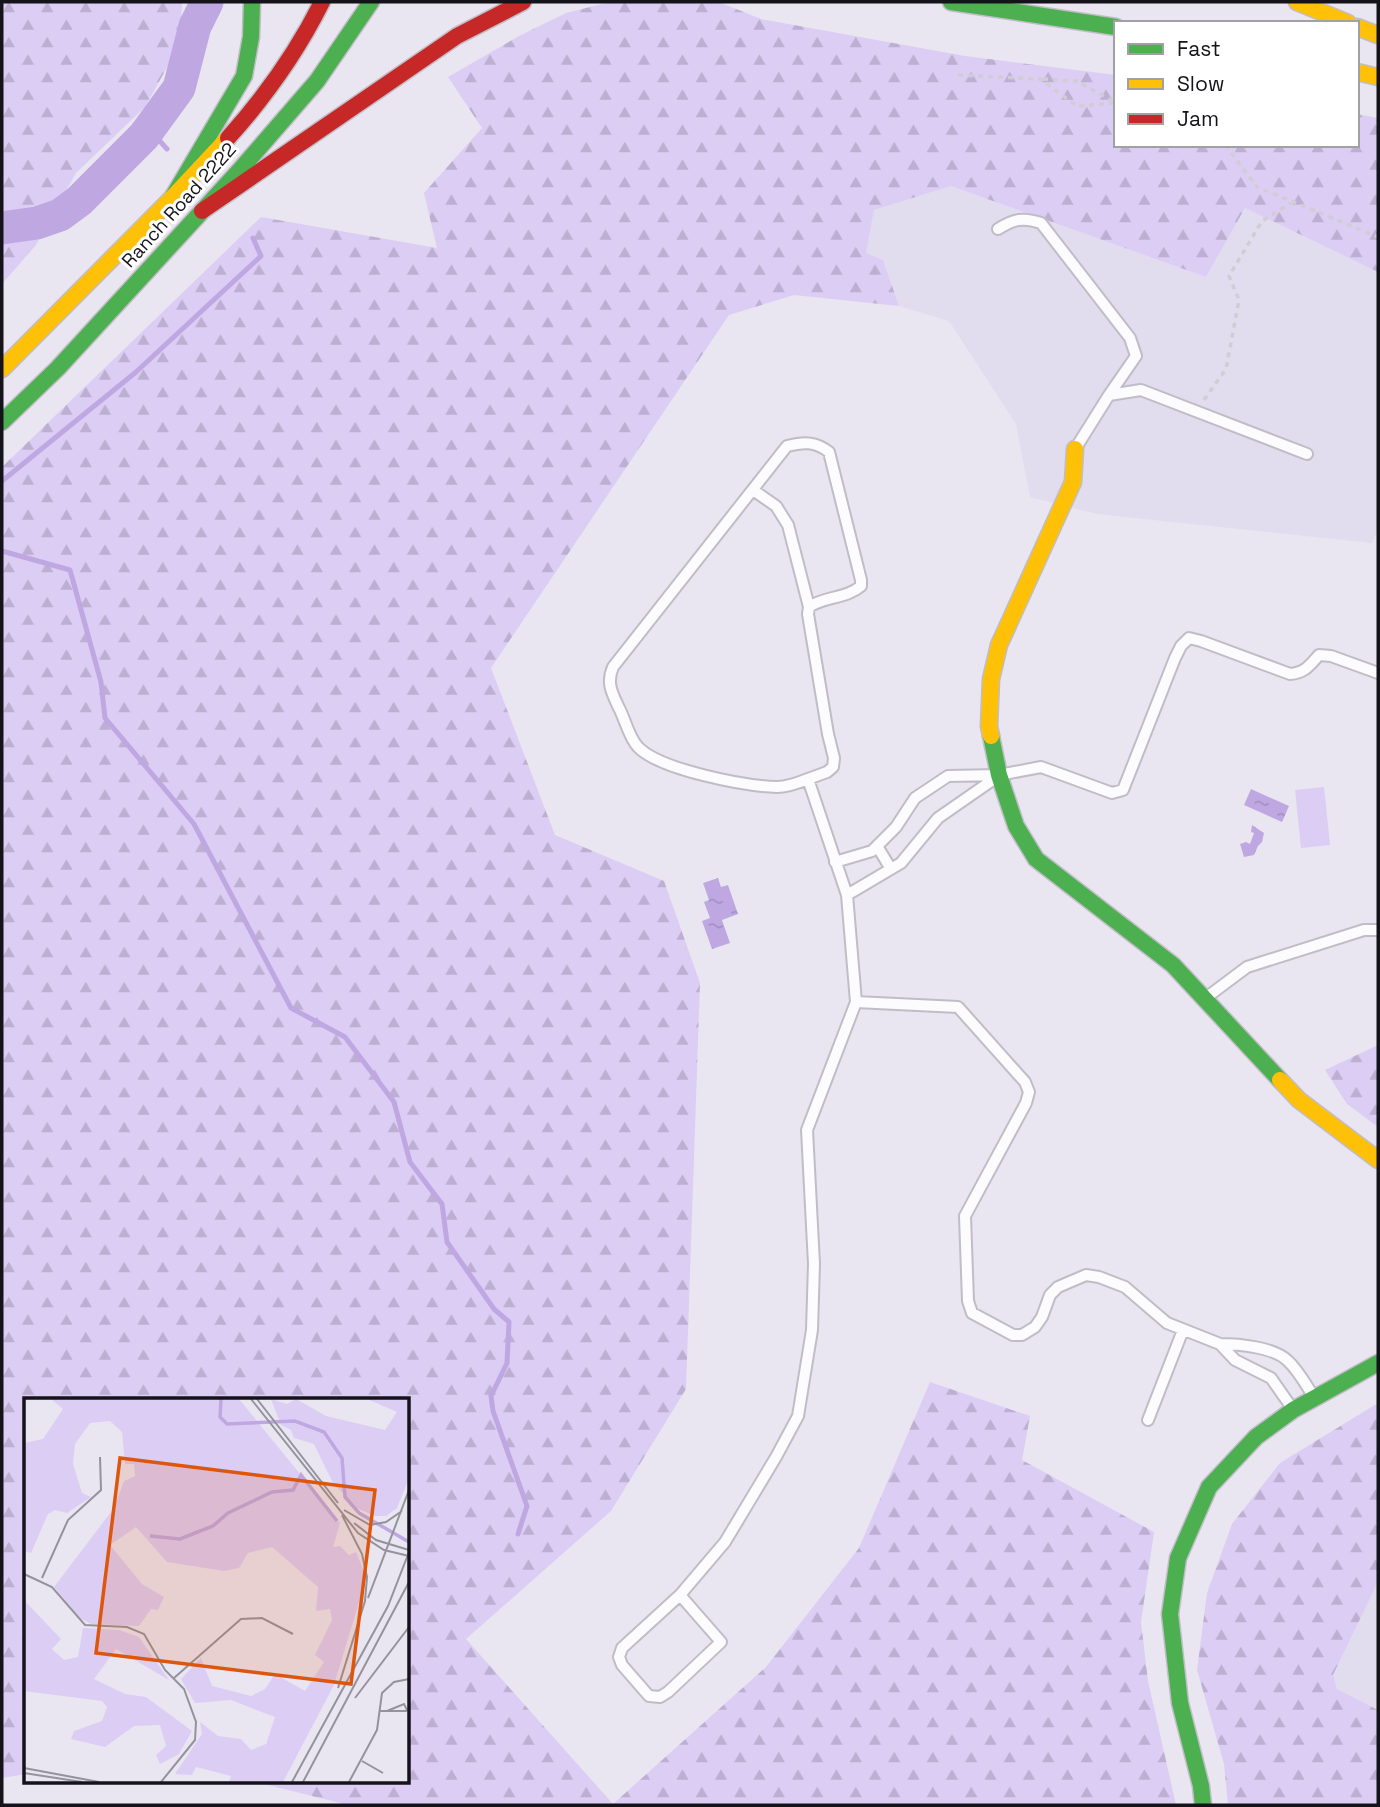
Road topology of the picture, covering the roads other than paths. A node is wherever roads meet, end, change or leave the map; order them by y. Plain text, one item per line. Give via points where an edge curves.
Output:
1 (251, 2) edge
2 (322, 2) edge
3 (371, 2) edge
4 (523, 2) edge
5 (951, 2) edge
6 (1297, 2) edge
7 (1343, 21) edge
8 (1114, 27) edge
9 (1359, 28) edge
10 (1378, 35) edge
11 (1359, 72) edge
12 (1378, 77) edge
13 (172, 198) junction
14 (202, 211) junction
15 (998, 229) dead end
16 (2, 369) edge
17 (1109, 395) junction
18 (2, 422) edge
19 (1075, 449) joint
20 (1307, 454) dead end
21 (753, 490) junction
22 (809, 607) junction
23 (1378, 673) edge
24 (999, 775) junction
25 (808, 779) junction
26 (877, 846) junction
27 (835, 862) junction
28 (891, 869) junction
29 (847, 895) junction
30 (1378, 930) edge
31 (1205, 999) junction
32 (856, 1002) junction
33 (1378, 1160) edge
34 (1183, 1329) junction
35 (1220, 1344) junction
36 (1378, 1363) edge
37 (1315, 1398) junction
38 (1293, 1410) junction
39 (1147, 1420) dead end
40 (680, 1595) junction
41 (1203, 1805) edge

1 - 13 main road via 244,76
2 - 13 main road via 303,40 251,113
3 - 14 main road, Ranch Road 2222 via 317,81
4 - 14 main road via 457,36
5 - 8 main road
6 - 7 main road
9 - 10 main road
11 - 12 main road
13 - 16 main road, Ranch Road 2222
14 - 18 main road, Ranch Road 2222
15 - 17 lane via 1015,219 1041,223 1130,338 1136,356
17 - 19 lane
17 - 20 lane via 1141,390
19 - 24 main road via 1073,482 999,645 991,679 989,726
21 - 22 lane via 776,506 788,525
21 - 22 lane via 787,446 820,444 829,452 861,586
21 - 25 lane via 608,678 638,746 661,760 729,780 776,787
22 - 25 lane via 834,758 827,772
23 - 24 lane via 1319,655 1300,673 1290,674 1189,638 1175,658 1123,790 1112,793 1041,767
24 - 26 lane via 948,776 915,798
24 - 28 lane via 938,818
24 - 31 main road via 1016,826 1036,859 1173,965
25 - 27 lane
26 - 27 lane
26 - 28 lane
27 - 29 lane
28 - 29 lane
29 - 32 lane
30 - 31 lane via 1364,930 1247,967
31 - 33 main road via 1299,1100
32 - 34 lane via 958,1007 1028,1091 1026,1103 965,1216 972,1313 1013,1335 1022,1335 1042,1317 1049,1295 1086,1275 1125,1287 1167,1323
32 - 40 lane via 807,1130 814,1264 812,1330 798,1416 725,1542
34 - 35 lane
34 - 39 lane
35 - 37 lane via 1241,1343 1281,1356
35 - 38 lane via 1235,1360 1271,1378
36 - 37 main road
37 - 38 main road
38 - 41 main road via 1256,1437 1209,1488 1178,1558 1170,1614 1180,1703
40 - 40 lane via 720,1642 668,1692 649,1696 619,1657 622,1648

